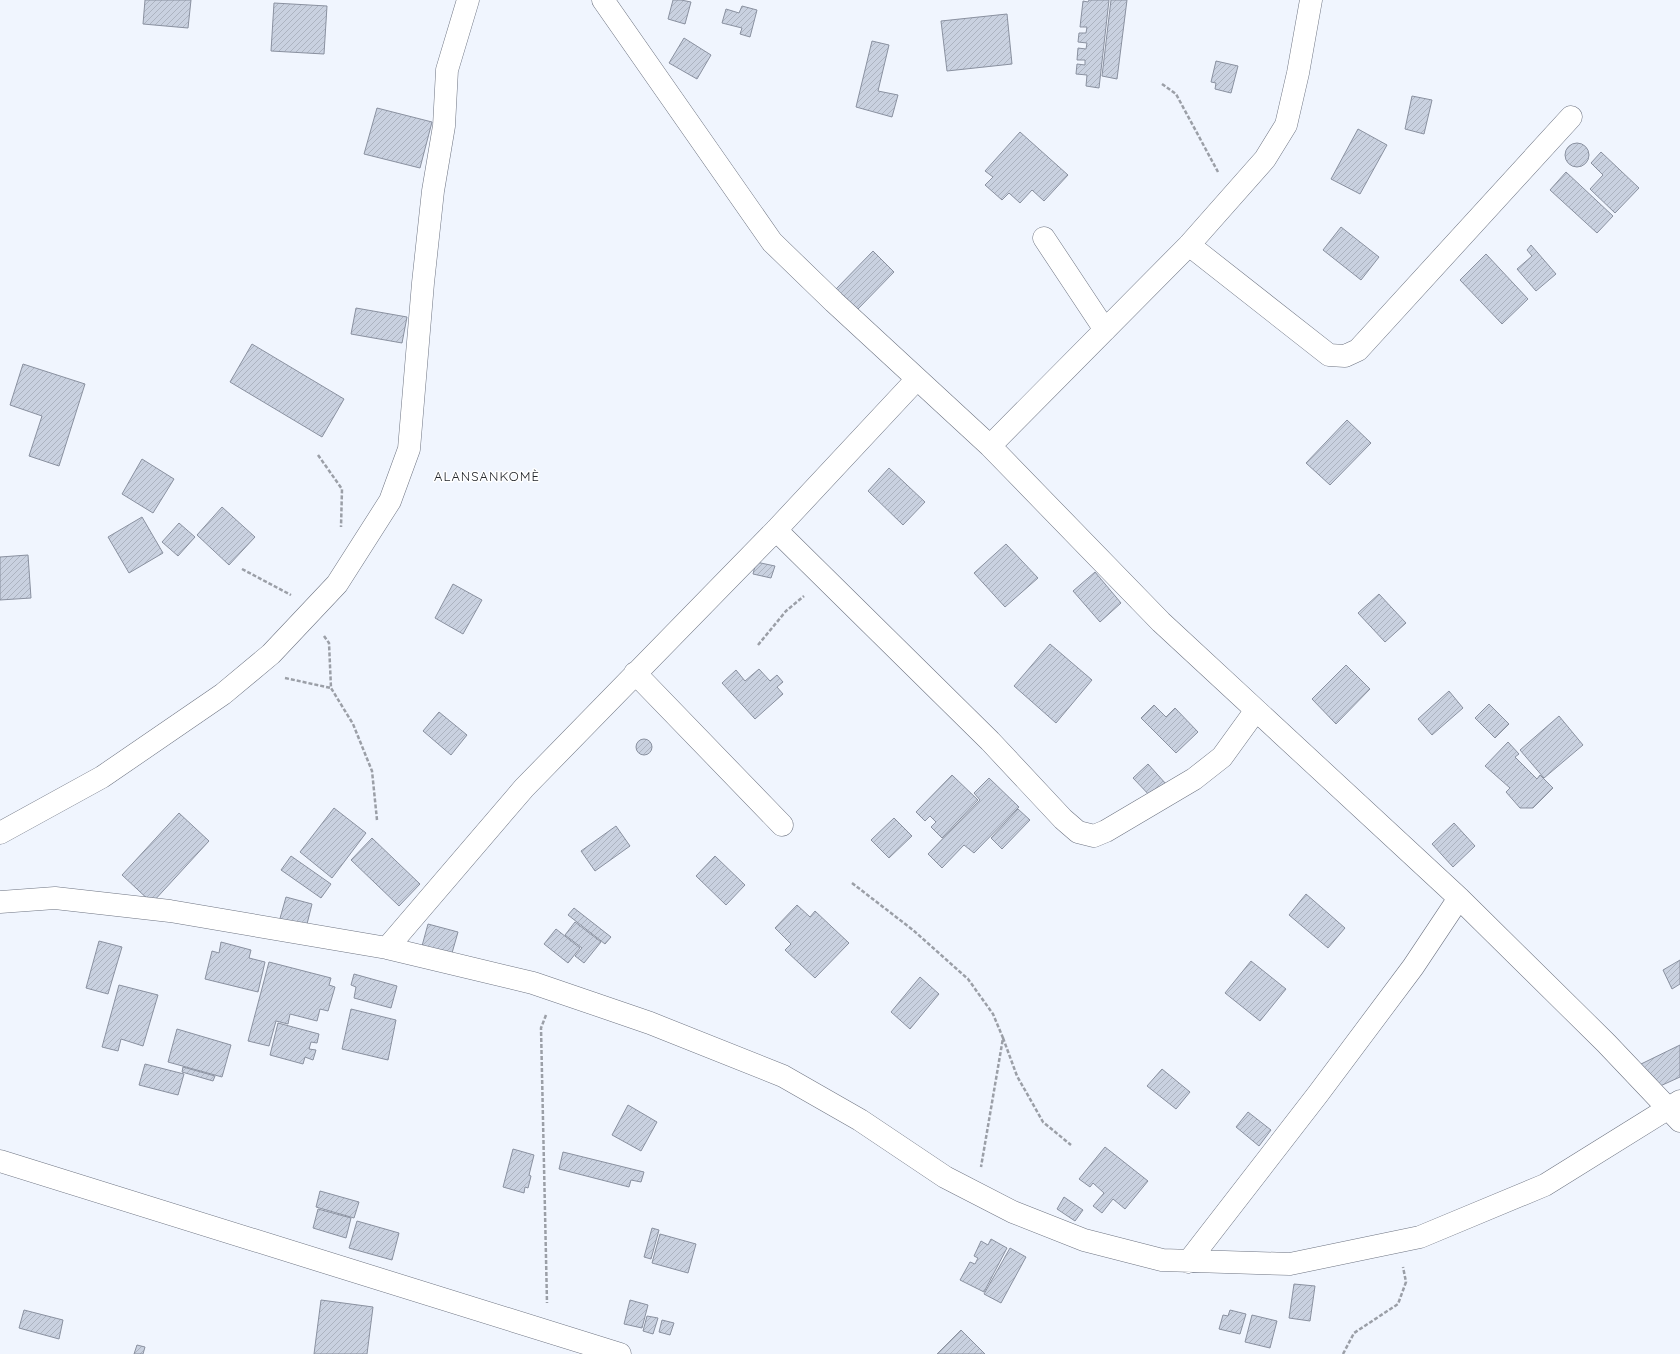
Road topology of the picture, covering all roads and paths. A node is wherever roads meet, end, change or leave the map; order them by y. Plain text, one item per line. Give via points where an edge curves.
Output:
1 (468, 0) edge
2 (603, 0) edge
3 (1311, 0) edge
4 (1162, 84) dead end
5 (1572, 117) dead end
6 (1221, 209) junction
7 (1044, 238) dead end
8 (1189, 245) junction
9 (1105, 330) junction
10 (916, 379) junction
11 (990, 446) junction
12 (318, 455) dead end
13 (341, 529) dead end
14 (776, 530) junction
15 (242, 569) dead end
16 (829, 582) junction
17 (312, 610) junction
18 (758, 645) dead end
19 (252, 670) junction
20 (636, 673) junction
21 (331, 688) junction
22 (1256, 710) junction
23 (377, 820) dead end
24 (782, 825) dead end
25 (0, 833) edge
26 (852, 883) dead end
27 (1459, 898) junction
28 (0, 902) edge
29 (387, 948) junction
30 (555, 990) junction
31 (1003, 1038) junction
32 (1676, 1110) edge
33 (1071, 1145) dead end
34 (0, 1161) edge
35 (976, 1192) junction
36 (1396, 1242) junction
37 (1188, 1262) junction
38 (547, 1331) junction
39 (620, 1354) edge
40 (1342, 1354) edge

1 - 17 street via 447,70 444,126 433,191 409,449 390,501 337,584
2 - 10 street via 772,242
3 - 6 street via 1286,125 1265,159
4 - 6 path via 1176,94 1224,185
5 - 8 street via 1358,350 1345,356 1329,355
6 - 8 street
7 - 9 street
8 - 9 street
9 - 11 street
10 - 11 street
10 - 14 street
11 - 22 street via 1161,622
12 - 13 path via 342,489
14 - 16 street
14 - 20 street
15 - 17 path
16 - 18 path via 808,593 786,611
16 - 22 street via 1078,832 1094,836 1106,831 1194,779 1222,756
17 - 19 street via 271,654
17 - 21 path via 329,644
19 - 21 path
19 - 25 street via 223,694 102,777
20 - 24 street
20 - 29 street via 524,788
21 - 23 path via 352,724 372,772
22 - 27 street
26 - 31 path via 913,930 968,979 993,1014
27 - 32 street
27 - 37 street via 1409,973
28 - 29 street via 55,898 170,911
29 - 30 street
30 - 35 street via 650,1023 783,1076 860,1120 945,1177
30 - 38 path via 542,1028
31 - 33 path via 1017,1076 1043,1122
31 - 35 path
32 - 36 street via 1545,1185 1420,1237
34 - 38 street
35 - 37 street via 1014,1212 1084,1240 1162,1260
36 - 37 street via 1290,1264
36 - 40 path via 1406,1282 1398,1304 1354,1332
38 - 39 street

